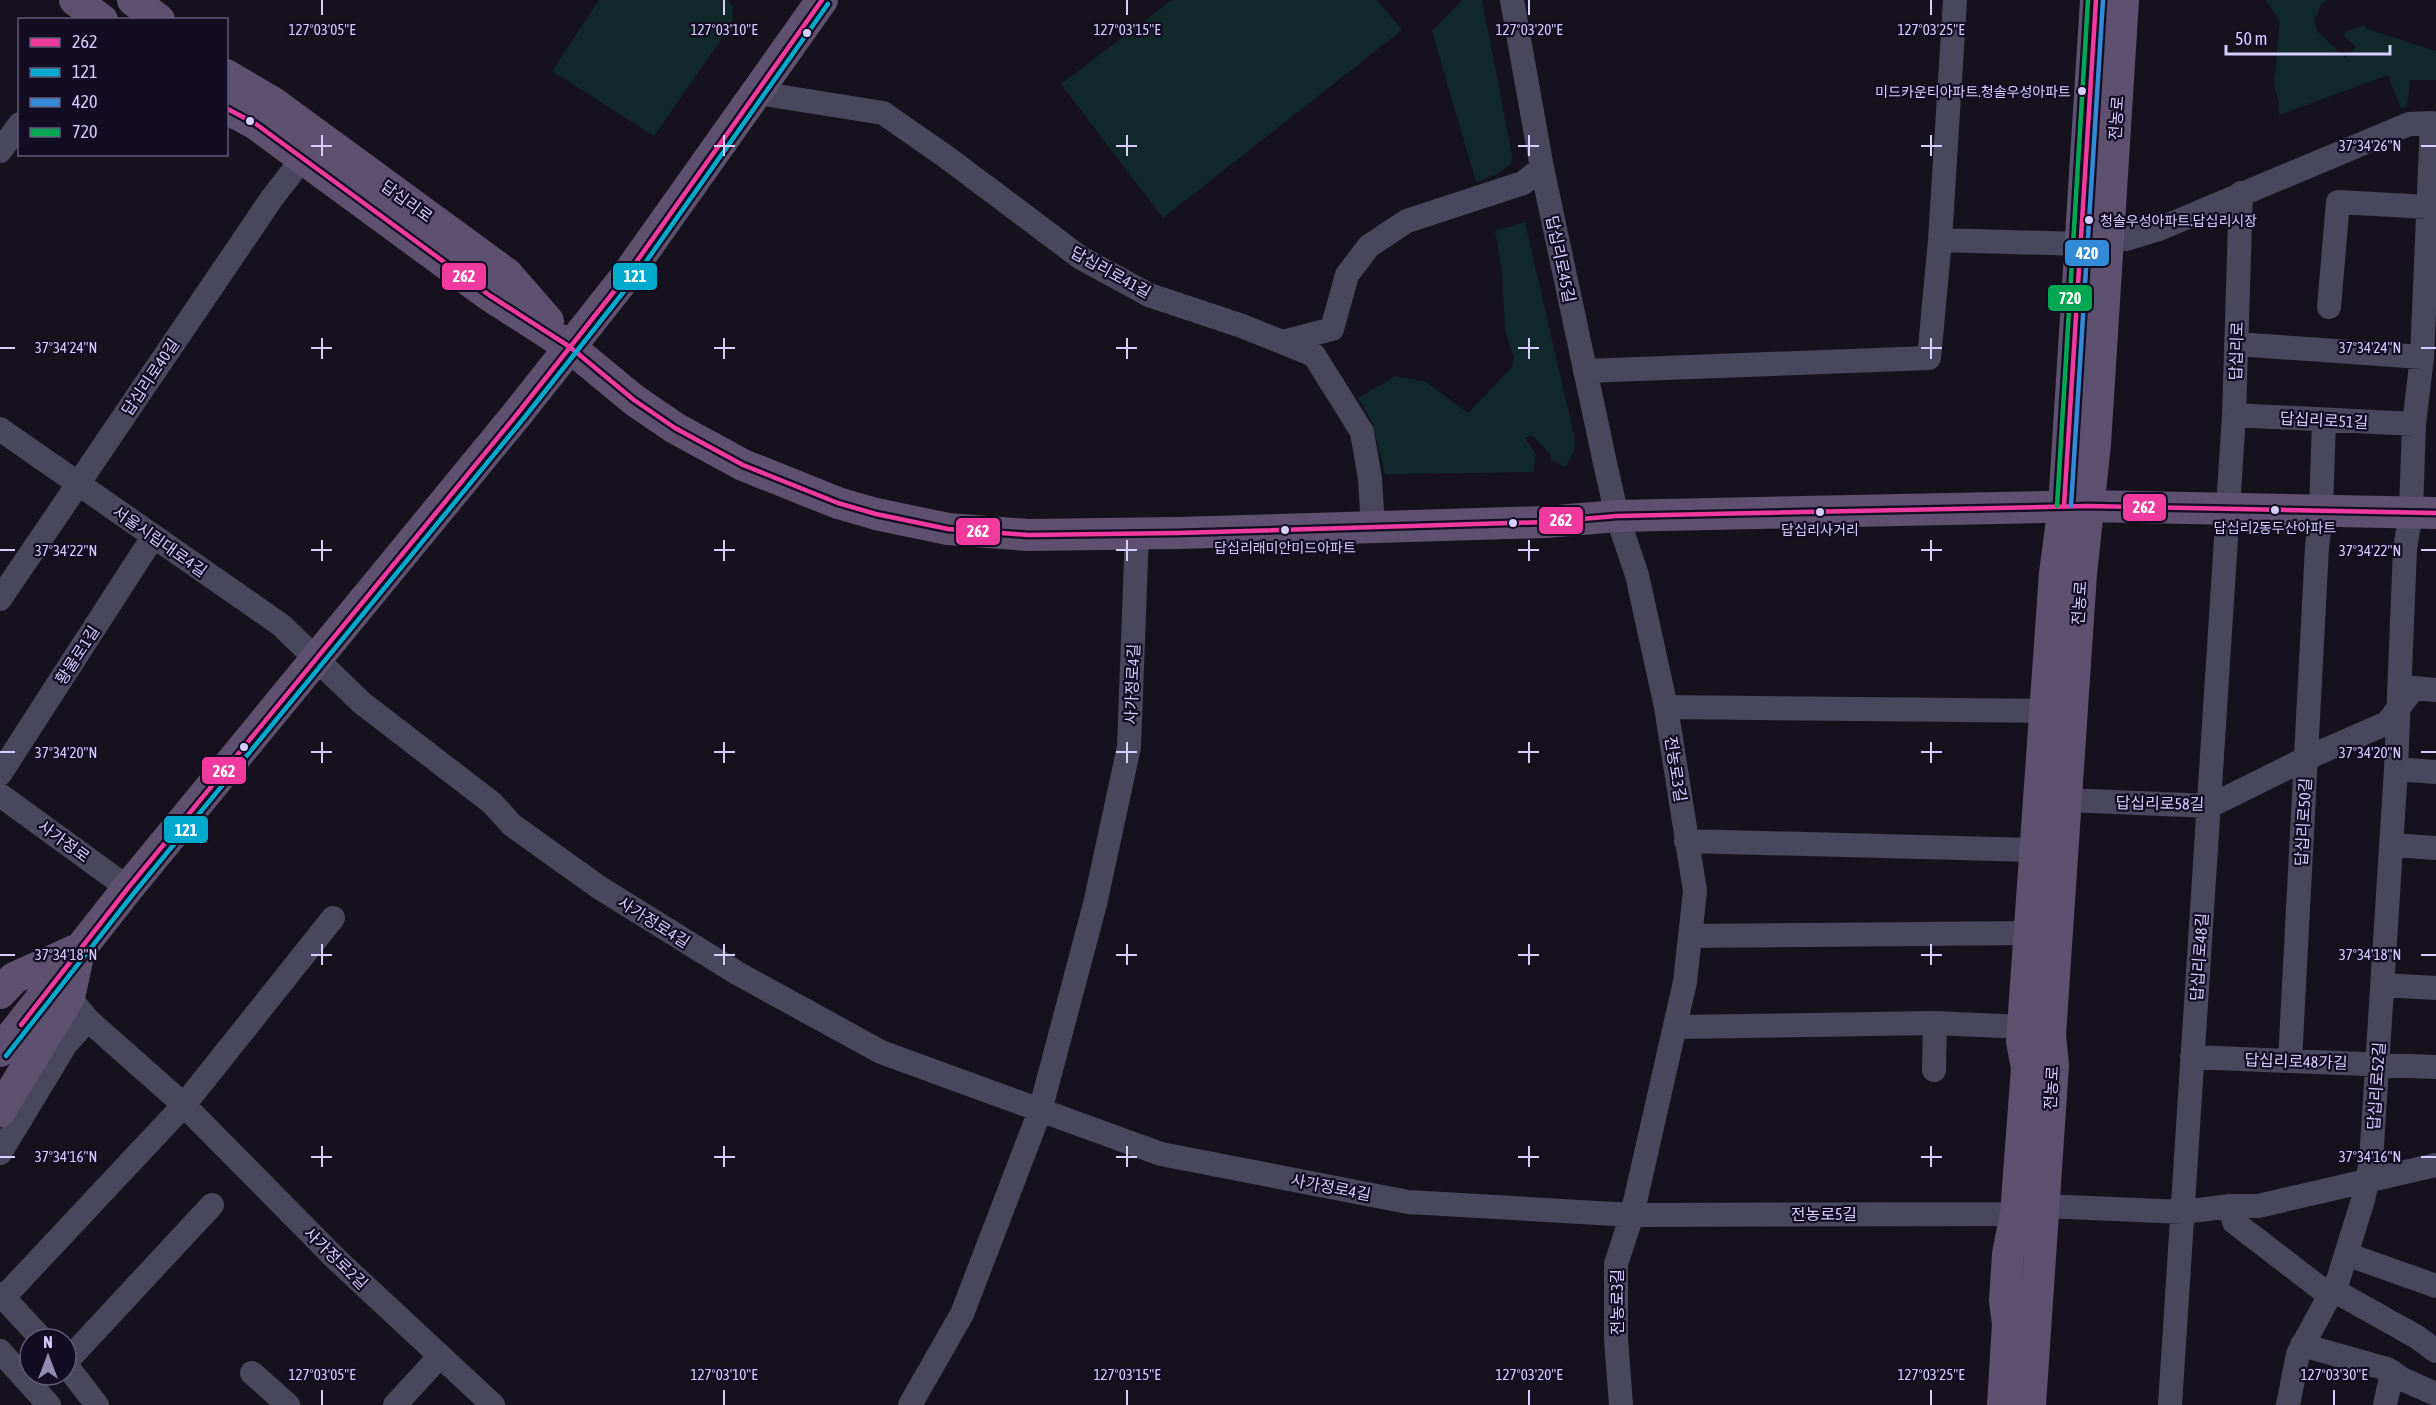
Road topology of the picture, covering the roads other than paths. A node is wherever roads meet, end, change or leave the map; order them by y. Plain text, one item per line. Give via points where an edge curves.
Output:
1 (134, 0) edge
2 (822, 0) edge
3 (1512, 0) edge
4 (1955, 0) edge
5 (2096, 0) edge
6 (2123, 0) edge
7 (156, 18) edge
8 (228, 76) edge
9 (758, 93) junction
10 (228, 109) edge
11 (18, 127) edge
12 (0, 151) edge
13 (303, 158) junction
14 (1542, 168) junction
15 (2241, 193) junction
16 (2428, 207) junction
17 (1940, 240) junction
18 (2095, 241) junction
19 (2430, 258) edge
20 (2329, 307) dead end
21 (1282, 342) junction
22 (2236, 344) junction
23 (570, 347) junction
24 (2422, 357) junction
25 (1585, 371) junction
26 (2234, 415) junction
27 (2324, 420) junction
28 (2414, 424) junction
29 (0, 429) edge
30 (78, 482) junction
31 (2076, 506) junction
32 (2228, 508) junction
33 (2321, 510) junction
34 (2424, 513) edge
35 (1617, 516) junction
36 (1373, 527) junction
37 (1137, 533) junction
38 (153, 537) junction
39 (0, 599) edge
40 (315, 658) junction
41 (2436, 690) edge
42 (1666, 707) junction
43 (2398, 707) junction
44 (2046, 711) junction
45 (2307, 758) junction
46 (2396, 769) junction
47 (2436, 772) edge
48 (0, 774) edge
49 (0, 795) edge
50 (2066, 800) junction
51 (2210, 806) junction
52 (1686, 841) junction
53 (2392, 845) junction
54 (2436, 848) edge
55 (2036, 850) junction
56 (128, 888) junction
57 (333, 918) dead end
58 (2031, 933) junction
59 (1690, 936) junction
60 (80, 949) junction
61 (2383, 985) junction
62 (2436, 988) edge
63 (0, 993) edge
64 (79, 1008) junction
65 (1935, 1023) junction
66 (1675, 1027) junction
67 (2023, 1027) junction
68 (0, 1052) edge
69 (2192, 1057) junction
70 (2290, 1061) junction
71 (2378, 1064) junction
72 (2436, 1067) edge
73 (1934, 1070) dead end
74 (184, 1105) junction
75 (0, 1111) edge
76 (1040, 1111) junction
77 (0, 1153) edge
78 (2436, 1165) edge
79 (2367, 1180) junction
80 (212, 1205) dead end
81 (2230, 1206) junction
82 (2030, 1210) junction
83 (2184, 1212) junction
84 (1632, 1215) junction
85 (2346, 1254) junction
86 (2436, 1286) edge
87 (2331, 1292) junction
88 (2, 1296) edge
89 (31, 1327) edge
90 (2302, 1345) junction
91 (78, 1350) edge
92 (0, 1351) edge
93 (2436, 1351) edge
94 (440, 1356) junction
95 (2392, 1372) junction
96 (252, 1373) dead end
97 (78, 1379) edge
98 (2436, 1394) edge
99 (50, 1405) edge
100 (97, 1405) edge
101 (288, 1405) edge
102 (395, 1405) edge
103 (493, 1405) edge
104 (910, 1405) edge
105 (1622, 1405) edge
106 (2003, 1405) edge
107 (2030, 1405) edge
108 (2170, 1405) edge
109 (2288, 1405) edge
110 (2385, 1405) edge

1 - 7 main road
2 - 9 main road
3 - 14 street, 답십리로45길
4 - 17 street
5 - 18 main road, 전농로
6 - 18 main road, 전농로
8 - 23 main road, 답십리로 via 272,102 507,274
9 - 21 street, 답십리로41길 via 883,113 1081,258 1149,296
9 - 23 main road
10 - 13 main road, 답십리로
11 - 12 street
13 - 23 main road, 답십리로 via 489,295
13 - 30 street, 답십리로40길
14 - 21 street via 1523,183 1397,227 1369,246 1347,275 1332,328
14 - 25 street, 답십리로45길
15 - 16 street via 2409,124 2432,123
15 - 18 street via 2159,229 2126,239
15 - 22 street, 답십리로
16 - 19 street
16 - 20 street via 2338,202
17 - 18 street
17 - 25 street via 1929,358
18 - 31 main road, 전농로 via 2095,444
19 - 24 street
21 - 36 street, 답십리로41길 via 1314,355 1362,432
22 - 24 street
22 - 26 street, 답십리로
23 - 37 main road, 답십리로 via 634,400 693,439 743,465 838,503 948,529 1029,535
23 - 40 main road
24 - 28 street
25 - 35 street, 답십리로45길
26 - 27 street, 답십리로51길
26 - 32 street, 답십리로
27 - 28 street, 답십리로51길
27 - 33 street, 답십리로50길
28 - 34 street
29 - 30 street, 서울시립대로4길
30 - 38 street, 서울시립대로4길
30 - 39 street, 답십리로40길
31 - 32 main road, 답십리로
31 - 35 main road, 답십리로
31 - 44 main road, 전농로 via 2055,573
31 - 50 main road, 전농로 via 2081,574
32 - 33 main road, 답십리로
32 - 51 street, 답십리로48길
33 - 34 main road, 답십리로
33 - 45 street, 답십리로50길
34 - 43 street, 답십리로52길 via 2405,549
35 - 36 main road, 답십리로
35 - 42 street, 전농로3길 via 1637,575
36 - 37 main road, 답십리로
37 - 76 street, 사가정로4길 via 1129,747 1095,904
38 - 40 street, 서울시립대로4길 via 281,625
38 - 48 street, 황물로1길
40 - 56 main road
40 - 76 street, 사가정로4길 via 362,703 492,804 512,825 661,927 881,1052
41 - 43 street, 답십리로58길 via 2414,688
42 - 44 street
42 - 52 street, 전농로3길
43 - 45 street, 답십리로58길 via 2386,723
43 - 46 street, 답십리로52길
44 - 55 main road, 전농로
45 - 51 street, 답십리로58길
45 - 70 street, 답십리로50길
46 - 47 street
46 - 53 street, 답십리로52길
49 - 56 street, 사가정로
50 - 51 street, 답십리로58길
50 - 82 main road, 전농로 via 2050,1035 2053,1065
51 - 69 street, 답십리로48길
52 - 55 street
52 - 59 street, 전농로3길 via 1695,891
53 - 54 street
53 - 61 street, 답십리로52길
55 - 58 main road, 전농로
56 - 60 main road
57 - 74 street
58 - 59 street
58 - 67 main road, 전농로
59 - 66 street, 전농로3길
60 - 63 main road via 14,978
60 - 64 main road
60 - 68 main road
61 - 62 street
61 - 71 street, 답십리로52길
64 - 74 street, 사가정로2길
64 - 75 main road
64 - 77 street via 66,1044
65 - 66 street
65 - 67 street
65 - 73 street
66 - 84 street, 전농로3길
67 - 82 main road, 전농로
69 - 70 street, 답십리로48가길
69 - 83 street, 답십리로48길
70 - 71 street, 답십리로48가길
71 - 72 street, 답십리로48가길
71 - 79 street, 답십리로52길 via 2372,1161
74 - 88 street
74 - 94 street, 사가정로2길 via 337,1260
76 - 84 street, 사가정로4길 via 1161,1154 1408,1202
76 - 104 street, 사가정로4길 via 962,1314
78 - 79 street
79 - 81 street via 2258,1206
79 - 85 street, 답십리로52길
80 - 91 street
81 - 83 street
81 - 87 street via 2234,1222
82 - 83 street
82 - 84 street, 전농로5길
82 - 106 main road, 전농로 via 2008,1254
82 - 107 main road, 전농로
83 - 108 street, 답십리로48길
84 - 105 street, 전농로3길 via 1616,1264
85 - 86 street
85 - 87 street, 답십리로52길
87 - 90 street, 답십리로52길
87 - 93 street via 2418,1337
88 - 89 street
90 - 95 street
90 - 109 street, 답십리로52길
92 - 99 street
94 - 102 street
94 - 103 street, 사가정로2길
95 - 98 street
95 - 110 street
96 - 101 street
97 - 100 street

